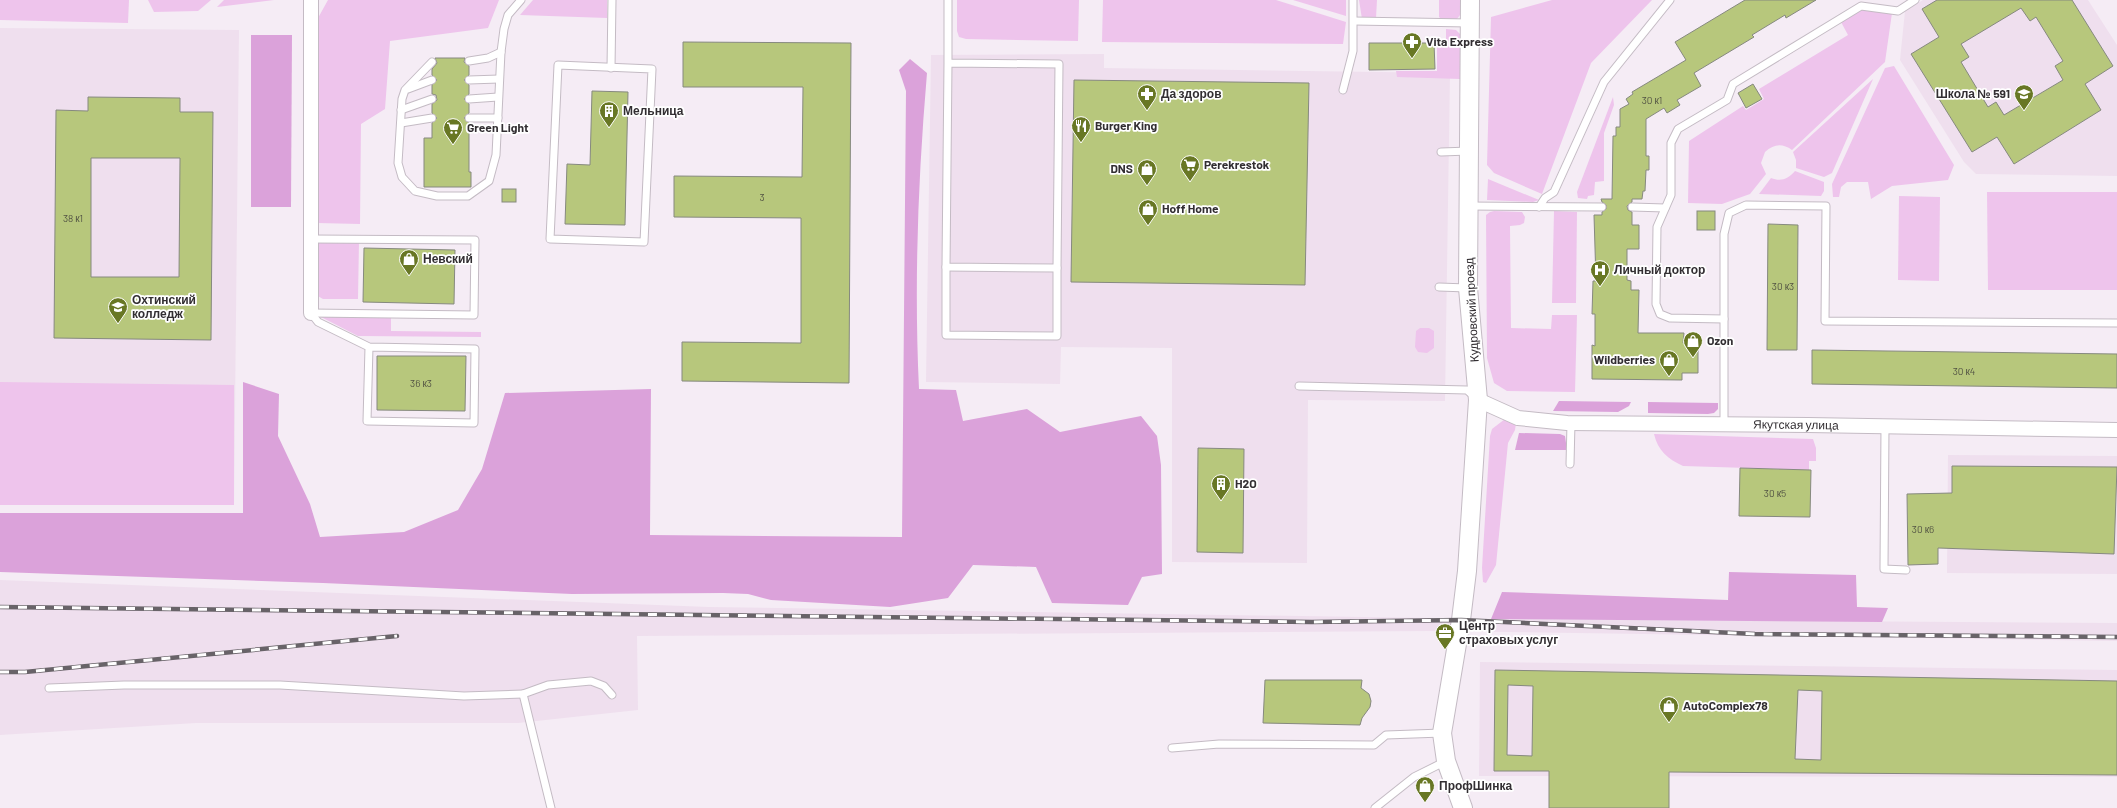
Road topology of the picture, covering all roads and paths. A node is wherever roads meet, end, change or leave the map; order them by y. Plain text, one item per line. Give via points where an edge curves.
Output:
1 (311, 0) edge
2 (612, 0) edge
3 (948, 0) edge
4 (1353, 0) edge
5 (1470, 0) edge
6 (1670, 0) edge
7 (1916, 0) edge
8 (518, 2) edge
9 (1354, 21) junction
10 (1469, 23) junction
11 (501, 52) junction
12 (432, 62) dead end
13 (469, 62) dead end
14 (948, 63) junction
15 (611, 68) junction
16 (499, 79) junction
17 (432, 80) dead end
18 (469, 80) dead end
19 (405, 90) junction
20 (1343, 90) dead end
21 (498, 97) junction
22 (469, 98) dead end
23 (432, 99) dead end
24 (401, 110) junction
25 (432, 118) dead end
26 (469, 118) dead end
27 (498, 118) junction
28 (401, 123) junction
29 (1469, 151) junction
30 (1441, 152) dead end
31 (1469, 206) junction
32 (1539, 207) junction
33 (1602, 207) dead end
34 (1632, 207) dead end
35 (1665, 208) junction
36 (311, 239) junction
37 (946, 267) junction
38 (1057, 268) junction
39 (1439, 287) dead end
40 (1468, 288) junction
41 (311, 313) junction
42 (1724, 319) junction
43 (2117, 323) edge
44 (369, 347) junction
45 (1299, 386) dead end
46 (1478, 400) junction
47 (1571, 423) junction
48 (1724, 425) junction
49 (1885, 426) junction
50 (2117, 430) edge
51 (1570, 464) dead end
52 (1906, 570) dead end
53 (49, 688) dead end
54 (523, 694) junction
55 (612, 696) dead end
56 (1442, 733) junction
57 (1172, 748) dead end
58 (1446, 761) junction
59 (551, 808) edge
60 (1375, 808) edge
61 (1462, 808) edge

1 - 36 street
2 - 15 lane
3 - 14 lane
4 - 9 lane
5 - 10 street, Кудровский проезд
6 - 32 lane via 1604,82 1554,192 1545,198
7 - 35 lane via 1898,11 1861,6 1733,84 1727,100 1678,129 1671,143 1671,195
8 - 11 lane via 508,15
9 - 10 lane
9 - 20 lane via 1353,51
10 - 29 street, Кудровский проезд
11 - 13 lane
11 - 16 lane
12 - 19 lane
14 - 37 lane
14 - 38 lane via 1059,64
15 - 15 lane via 558,65 550,239 644,242 652,69
16 - 18 lane
16 - 21 lane
17 - 19 lane
19 - 24 lane
21 - 22 lane
21 - 27 lane
23 - 24 lane
24 - 28 lane
25 - 28 lane
26 - 27 lane
27 - 28 lane via 496,155 489,181 468,196 437,196 415,191 402,177 398,162
29 - 30 lane
29 - 31 street, Кудровский проезд
31 - 32 lane
31 - 40 street, Кудровский проезд
32 - 33 lane
34 - 35 lane
35 - 42 lane via 1657,227 1656,304 1660,314 1670,318
36 - 41 street
36 - 41 lane via 475,240 474,315
37 - 38 lane
37 - 38 lane via 946,335 1057,336
39 - 40 lane
40 - 46 street, Кудровский проезд
41 - 44 lane via 318,322
42 - 43 lane via 1724,234 1729,213 1746,205 1826,206 1825,321
42 - 48 lane
44 - 44 lane via 367,421 474,423 475,349
45 - 46 lane via 1467,390
46 - 47 street, Якутская улица via 1518,418
46 - 56 street, Кудровский проезд via 1467,571
47 - 48 street, Якутская улица
47 - 51 lane
48 - 49 street, Якутская улица
49 - 50 street, Якутская улица
49 - 52 lane via 1884,569
53 - 54 lane via 124,685 280,685 464,696
54 - 55 lane via 548,684 591,681 604,686
54 - 59 lane
56 - 57 lane via 1386,735 1374,745 1219,744
56 - 58 street, Кудровский проезд
58 - 60 lane via 1414,777
58 - 61 street, Кудровский проезд

